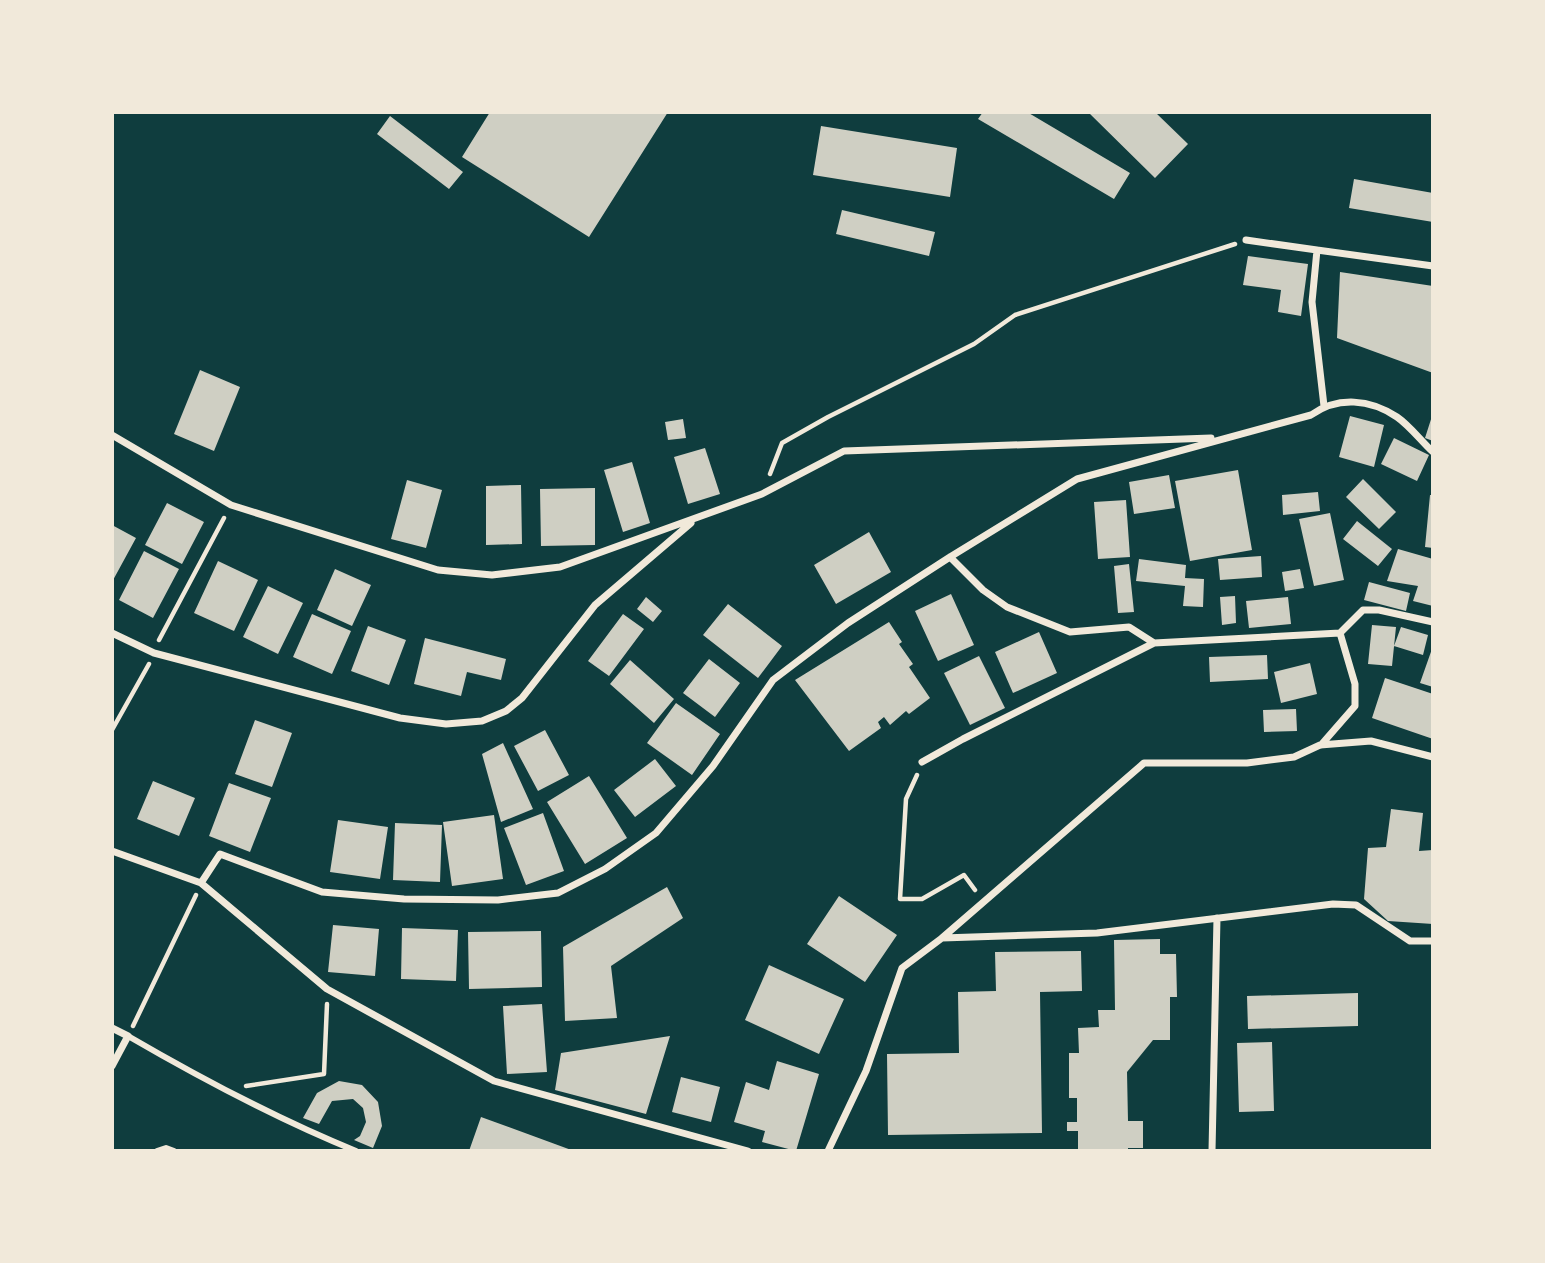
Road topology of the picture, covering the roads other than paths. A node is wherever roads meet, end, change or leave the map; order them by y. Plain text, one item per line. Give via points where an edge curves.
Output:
1 (1246, 240) road end
2 (1317, 250) junction
3 (1433, 266) edge
4 (1324, 406) junction
5 (112, 435) edge
6 (1222, 438) junction
7 (1433, 452) edge
8 (696, 519) junction
9 (950, 557) junction
10 (1433, 622) edge
11 (112, 633) edge
12 (1340, 633) junction
13 (1154, 643) junction
14 (1320, 745) junction
15 (1433, 757) edge
16 (922, 762) road end
17 (112, 851) edge
18 (201, 883) junction
19 (1217, 918) junction
20 (942, 938) junction
21 (1433, 941) edge
22 (112, 1028) edge
23 (128, 1036) junction
24 (112, 1066) edge
25 (156, 1151) edge
26 (174, 1151) edge
27 (356, 1151) edge
28 (748, 1151) edge
29 (828, 1151) edge
30 (1212, 1151) edge

1 - 2 street
2 - 3 street
2 - 4 street via 1312,302
4 - 6 street via 1311,415
4 - 7 street via 1342,400 1368,404 1398,417
5 - 8 street via 231,505 438,570 492,575 560,567
6 - 8 street via 844,452 762,494
6 - 9 street via 1077,479
8 - 11 street via 595,606 522,698 482,721 446,724 400,718 154,653
9 - 13 street via 1007,607 1070,632 1129,627
9 - 18 street via 848,623 773,680 713,766 656,833 605,869 558,893 484,900 323,892 220,855
10 - 12 street via 1363,610
12 - 13 street
12 - 14 street via 1351,665 1355,706
13 - 16 street
14 - 15 street via 1371,741
14 - 20 street via 1294,757 1247,763 1144,763
17 - 18 street
18 - 28 street via 327,989 494,1081
19 - 20 street via 1097,933
19 - 21 street via 1356,905 1410,941
19 - 30 street
20 - 29 street via 902,968 866,1071
22 - 23 street
23 - 24 street
23 - 27 street via 221,1089
25 - 26 street

